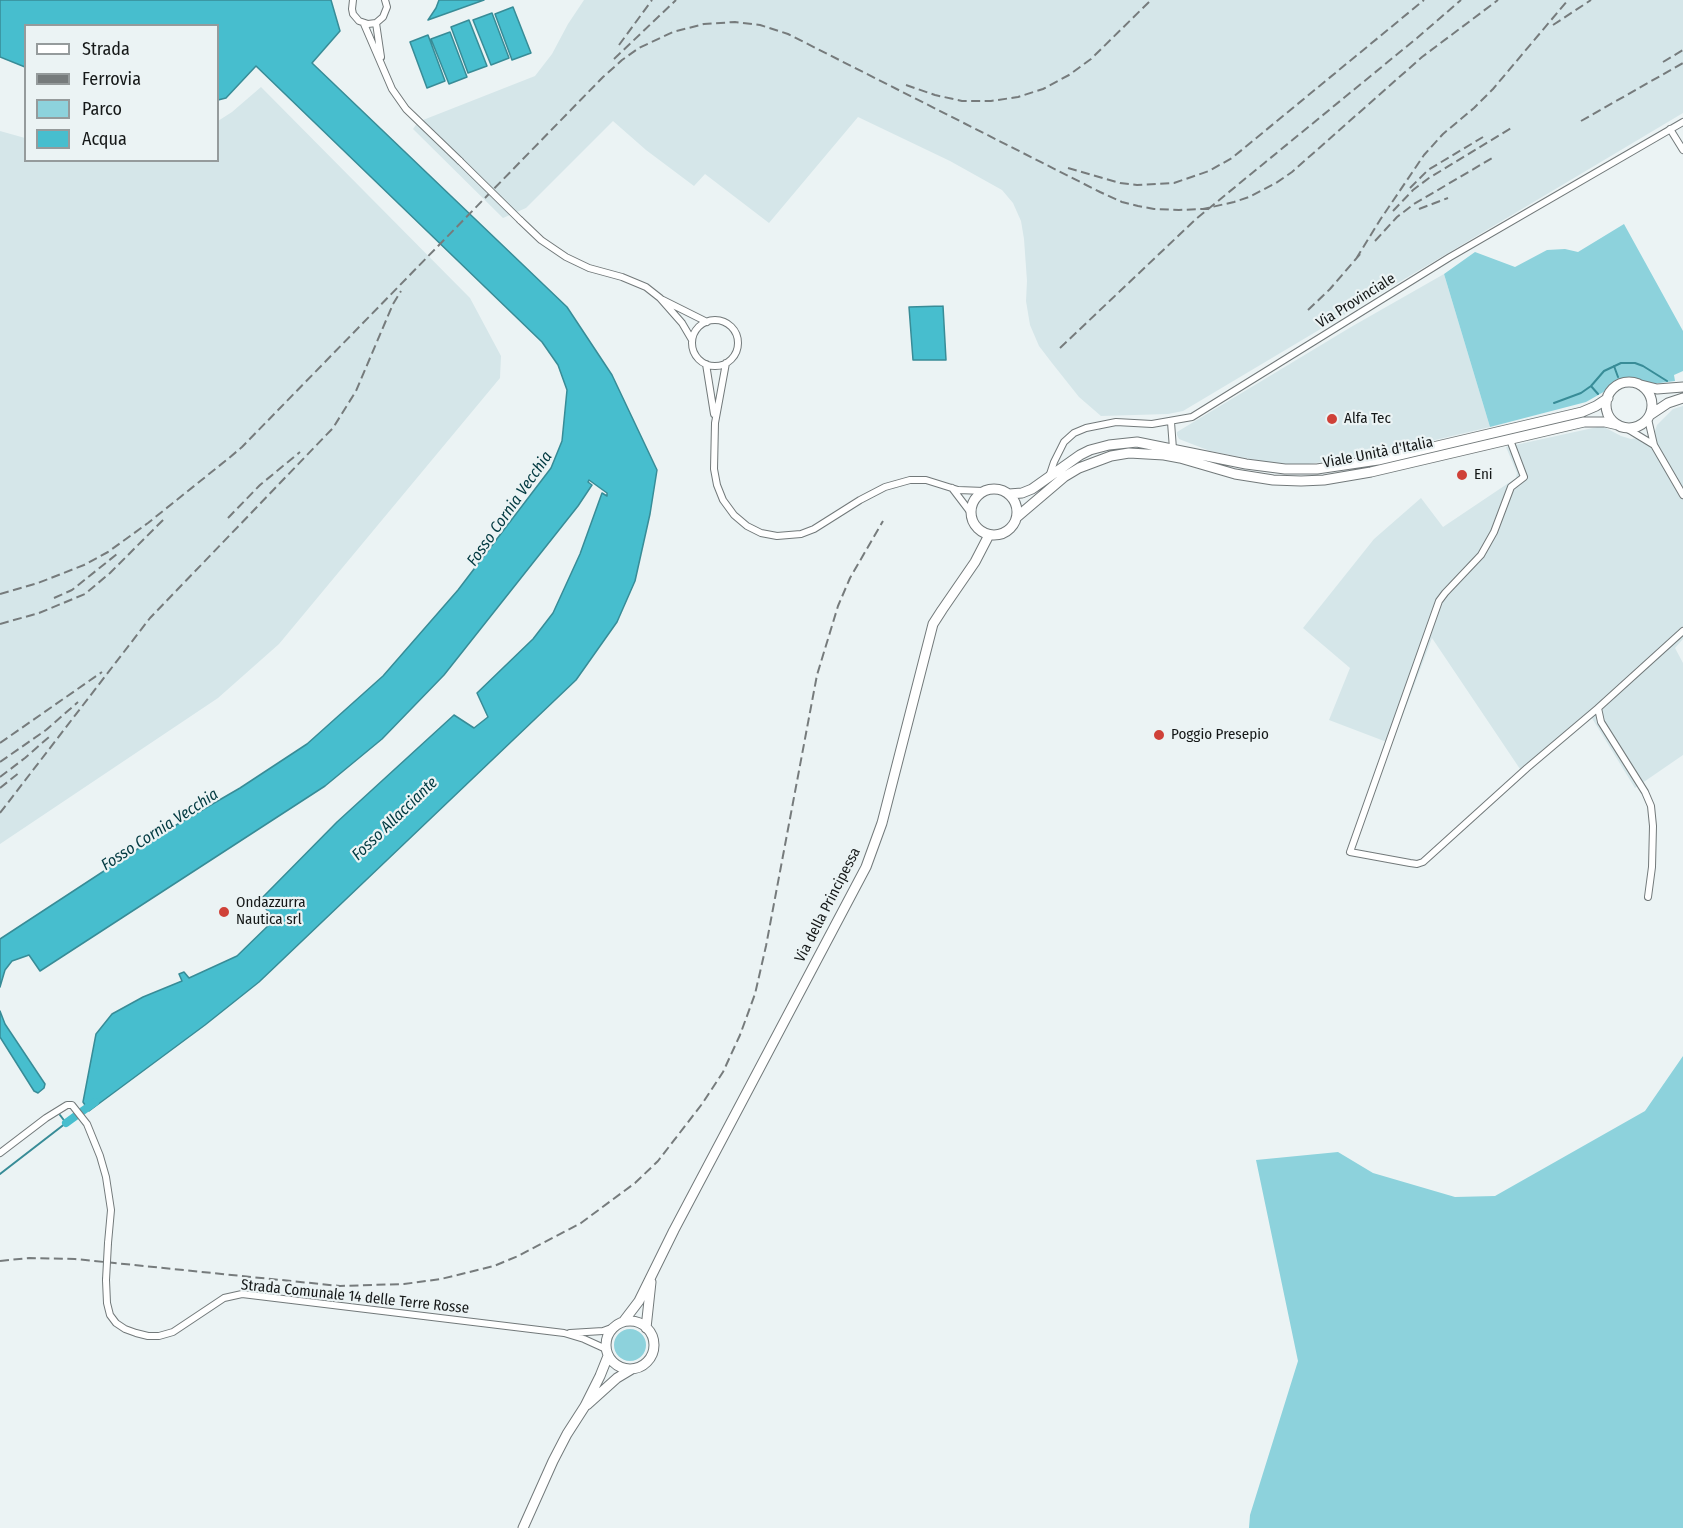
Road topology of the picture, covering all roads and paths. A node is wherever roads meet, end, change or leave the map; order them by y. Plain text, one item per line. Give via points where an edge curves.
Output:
1 (353, 0) edge
2 (385, 0) edge
3 (376, 23) junction
4 (364, 24) junction
5 (382, 66) junction
6 (1683, 122) edge
7 (1670, 129) junction
8 (1683, 150) edge
9 (660, 298) junction
10 (707, 322) junction
11 (693, 340) junction
12 (726, 363) junction
13 (706, 364) junction
14 (1639, 384) junction
15 (1683, 387) edge
16 (1608, 398) junction
17 (1683, 398) edge
18 (1649, 417) junction
19 (1171, 422) junction
20 (715, 423) junction
21 (1622, 427) junction
22 (1510, 440) junction
23 (1654, 445) junction
24 (1173, 449) junction
25 (1049, 477) junction
26 (951, 488) junction
27 (984, 491) junction
28 (1009, 494) junction
29 (1683, 495) edge
30 (971, 513) junction
31 (1017, 518) junction
32 (989, 535) junction
33 (1683, 631) edge
34 (1598, 708) junction
35 (1648, 897) dead end
36 (0, 1153) edge
37 (652, 1274) junction
38 (618, 1325) junction
39 (646, 1328) junction
40 (564, 1333) junction
41 (607, 1352) junction
42 (632, 1369) junction
43 (585, 1406) junction
44 (524, 1528) edge

1 - 4 street via 353,14
2 - 3 street via 386,12
3 - 4 street
3 - 5 street
4 - 5 street
5 - 9 street, bridge via 406,109 541,240 566,257 645,287
6 - 7 street, Via Provinciale
7 - 8 street
7 - 19 street, Via Provinciale via 1450,257 1192,417
9 - 10 street
9 - 11 street
10 - 11 street via 698,328
10 - 12 street via 723,322 737,336 737,350
11 - 13 street via 695,353
12 - 13 street
12 - 20 street
13 - 20 street
14 - 15 main road, Viale Unità d'Italia via 1657,389
14 - 16 main road, Viale Unità d'Italia via 1617,386
14 - 18 main road via 1650,394
16 - 21 main road via 1608,414
16 - 24 main road, Viale Unità d'Italia via 1582,412 1335,467 1269,468
17 - 18 main road, Viale Unità d'Italia
18 - 21 main road, Viale Unità d'Italia via 1639,427
18 - 23 street
19 - 24 street
19 - 25 street, Via Provinciale via 1116,422 1074,433 1064,442
20 - 26 street via 714,469 723,500 747,526 761,533 790,536 814,529 860,500 901,481 926,480
21 - 22 main road, Viale Unità d'Italia via 1591,421
21 - 23 street
22 - 31 main road, Viale Unità d'Italia via 1371,472 1301,481 1235,474 1180,458 1129,453 1072,472
22 - 34 street via 1524,477 1511,487 1481,555 1439,601 1350,852 1423,862
23 - 29 street
24 - 25 main road, Viale Unità d'Italia via 1137,442 1109,445 1080,455
25 - 28 main road, Viale Unità d'Italia via 1032,489
26 - 27 street
26 - 30 street
27 - 28 main road via 994,489
27 - 30 main road via 976,498
28 - 31 main road via 1017,507
30 - 32 main road via 976,527
31 - 32 main road via 1005,534
32 - 37 main road, Via della Principessa via 933,624 882,824 866,867
33 - 34 street
34 - 35 street via 1601,722 1651,806 1652,867
36 - 40 street, Strada Comunale 14 delle Terre Rosse, bridge via 69,1104 87,1124 106,1177 111,1210 107,1303 110,1315 125,1329 148,1336 173,1332 224,1298 242,1294
37 - 38 main road, Via della Principessa via 639,1301
37 - 39 main road, Via della Principessa
38 - 39 main road via 636,1322
38 - 40 street, Strada Comunale 14 delle Terre Rosse via 603,1331
38 - 41 main road, Via della Principessa via 609,1333
39 - 42 main road, Via della Principessa via 653,1339 652,1353 645,1364
40 - 41 street, Strada Comunale 14 delle Terre Rosse
41 - 42 main road via 618,1366
41 - 43 main road, Via della Principessa
42 - 43 main road, Via della Principessa
43 - 44 main road, Via della Principessa via 553,1461

